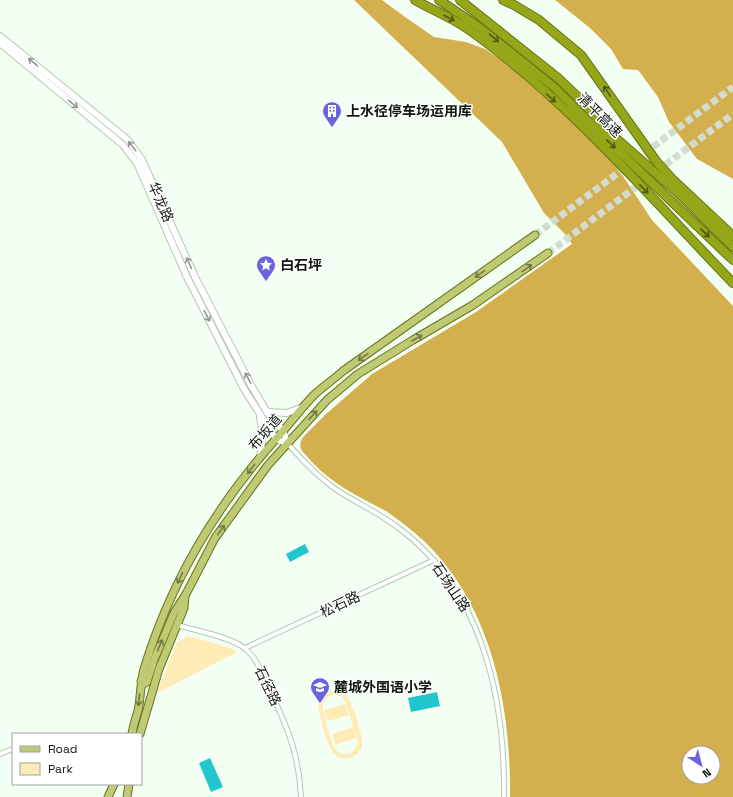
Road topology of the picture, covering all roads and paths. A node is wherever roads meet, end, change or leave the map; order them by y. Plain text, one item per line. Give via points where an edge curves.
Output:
1 (415, 0) edge
2 (439, 0) edge
3 (460, 0) edge
4 (503, 0) edge
5 (0, 36) edge
6 (0, 43) edge
7 (535, 235) tunnel mouth
8 (733, 236) edge
9 (733, 246) edge
10 (548, 252) tunnel mouth
11 (733, 260) edge
12 (733, 283) edge
13 (305, 406) junction
14 (268, 412) junction
15 (259, 413) junction
16 (283, 431) junction
17 (276, 439) junction
18 (288, 444) junction
19 (260, 457) junction
20 (434, 560) junction
21 (186, 594) junction
22 (177, 625) junction
23 (245, 648) junction
24 (144, 682) junction
25 (132, 733) edge
26 (140, 733) edge
27 (12, 749) edge
28 (0, 754) edge
29 (114, 785) edge
30 (129, 785) edge
31 (108, 797) edge
32 (127, 797) edge
33 (300, 797) edge
34 (504, 797) edge

1 -> 12 highway via 467,28 543,90 590,133
2 -> 11 highway, 清平高速 via 479,27 554,87
3 - 9 highway, 清平高速 via 559,79 611,134
8 -> 4 highway via 656,161 582,55 539,20
14 -> 5 street, 华龙路 via 251,385 195,277 135,149 128,140
6 -> 15 street, 华龙路 via 124,145 137,163 188,277 244,389
7 -> 13 main road, 布坂道 via 343,371
18 -> 10 main road, 布坂道 via 327,400 358,374 472,305
13 - 14 street via 287,413
13 - 16 main road, 布坂道
14 - 16 street, 华龙路
15 - 17 street, 华龙路
15 - 19 street via 263,432
16 - 17 main road, 布坂道
16 - 18 street, 华龙路
17 - 18 street
17 - 19 main road, 布坂道
18 - 20 street, 石场山路 via 326,482 396,526
21 -> 18 main road, 布坂道 via 215,538 268,465
19 -> 24 main road, 布坂道 via 193,553 160,623
20 - 23 street, 松石路
20 - 34 street, 石场山路 via 455,588 469,613 487,660 501,735
21 - 22 main road
24 -> 21 main road, 布坂道 via 174,613
22 - 23 street, 石径路 via 233,641
22 - 26 main road via 159,669
23 - 33 street, 石径路 via 257,663 288,730 297,760
24 -> 25 main road, 布坂道
27 - 28 street
29 - 31 main road
30 - 32 main road

